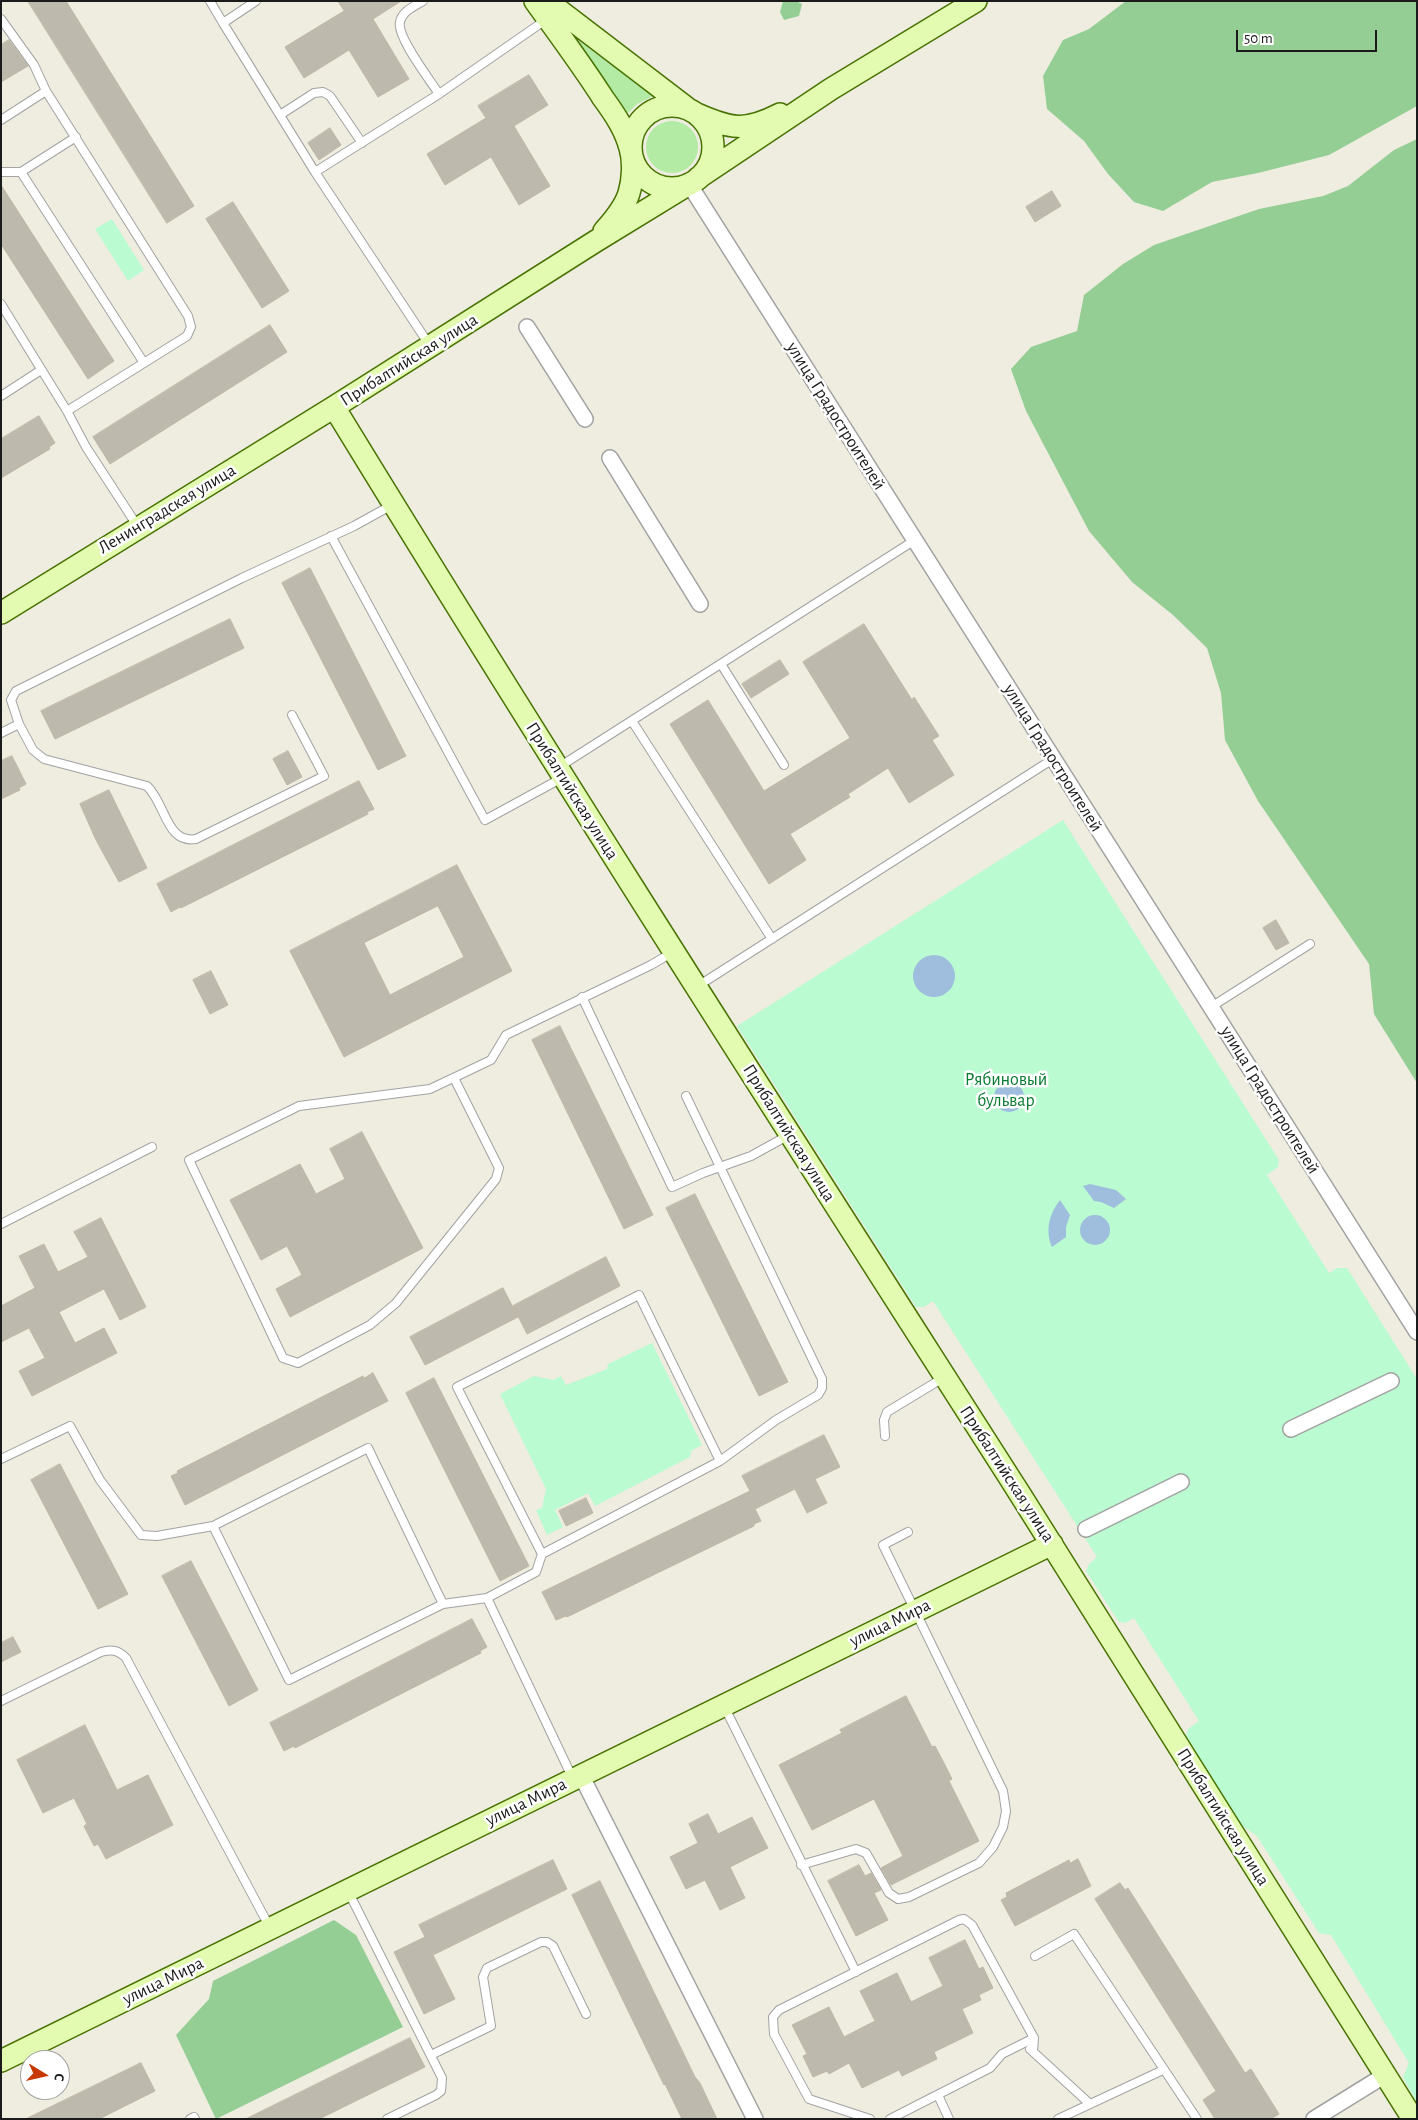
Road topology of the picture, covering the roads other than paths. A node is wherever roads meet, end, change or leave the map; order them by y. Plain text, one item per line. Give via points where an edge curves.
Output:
1 (210, 1) edge
2 (256, 1) edge
3 (423, 1) edge
4 (535, 1) edge
5 (976, 1) edge
6 (551, 10) edge
7 (1, 19) edge
8 (223, 22) junction
9 (831, 89) junction
10 (46, 91) junction
11 (438, 94) junction
12 (691, 110) junction
13 (280, 115) junction
14 (1, 120) edge
15 (76, 137) junction
16 (362, 143) junction
17 (631, 150) junction
18 (1, 172) edge
19 (21, 172) junction
20 (315, 172) junction
21 (693, 181) junction
22 (596, 241) junction
23 (1, 304) edge
24 (527, 327) dead end
25 (430, 346) junction
26 (144, 363) junction
27 (41, 370) junction
28 (1, 396) edge
29 (334, 407) junction
30 (67, 411) junction
31 (585, 419) dead end
32 (610, 458) dead end
33 (393, 504) junction
34 (138, 527) junction
35 (331, 536) junction
36 (915, 540) junction
37 (700, 604) dead end
38 (1, 612) edge
39 (722, 664) junction
40 (292, 715) dead end
41 (632, 720) junction
42 (19, 724) junction
43 (1, 733) edge
44 (1053, 759) junction
45 (784, 765) dead end
46 (561, 772) junction
47 (772, 939) junction
48 (1310, 944) dead end
49 (674, 952) junction
50 (696, 987) junction
51 (582, 997) junction
52 (1211, 1007) junction
53 (454, 1078) junction
54 (686, 1096) dead end
55 (789, 1135) junction
56 (152, 1147) dead end
57 (720, 1167) junction
58 (1, 1224) edge
59 (1417, 1332) edge
60 (945, 1378) junction
61 (1390, 1381) dead end
62 (1291, 1429) dead end
63 (885, 1436) dead end
64 (1, 1459) edge
65 (720, 1461) junction
66 (1181, 1482) dead end
67 (213, 1526) junction
68 (1086, 1529) dead end
69 (908, 1532) dead end
70 (1052, 1544) junction
71 (542, 1554) junction
72 (487, 1598) junction
73 (443, 1604) junction
74 (915, 1610) junction
75 (1, 1702) edge
76 (723, 1705) junction
77 (577, 1777) junction
78 (801, 1865) junction
79 (347, 1890) junction
80 (270, 1928) junction
81 (1035, 1956) dead end
82 (856, 1972) junction
83 (586, 2014) dead end
84 (1034, 2038) junction
85 (1023, 2043) junction
86 (1033, 2051) junction
87 (431, 2055) junction
88 (1, 2061) edge
89 (1163, 2070) junction
90 (1386, 2075) junction
91 (938, 2095) junction
92 (1090, 2104) junction
93 (1323, 2117) edge
94 (190, 2119) edge
95 (195, 2119) edge
96 (387, 2119) edge
97 (755, 2119) edge
98 (870, 2119) edge
99 (890, 2119) edge
100 (949, 2119) edge
101 (1058, 2119) edge
102 (1197, 2119) edge
103 (1413, 2119) edge

1 - 8 lane
2 - 8 lane
3 - 11 lane via 404,13 399,22 402,36
4 - 6 street, Прибалтийская улица
5 - 9 street
6 - 11 lane
6 - 12 street, Прибалтийская улица
6 - 17 street, Прибалтийская улица via 615,115
7 - 10 lane via 34,65
8 - 13 lane
9 - 12 street via 774,117 741,127 721,124
9 - 21 street, Прибалтийская улица
10 - 14 lane
10 - 15 lane
11 - 16 lane
12 - 17 street via 669,106 648,113 635,129
12 - 21 street via 707,126 713,145 709,164
13 - 16 lane via 314,93 323,92 330,96
13 - 20 lane
15 - 19 lane
15 - 26 lane via 188,316 191,328 187,336
16 - 20 lane
17 - 21 street via 637,168 651,182 670,188
17 - 22 street, Прибалтийская улица via 629,194 614,221
18 - 19 lane
19 - 26 lane
20 - 25 lane
21 - 22 street, Прибалтийская улица
21 - 36 street, улица Градостроителей
22 - 25 street, Прибалтийская улица
23 - 27 lane
24 - 31 street
25 - 29 street, Прибалтийская улица
26 - 30 lane
27 - 28 lane
27 - 30 lane
29 - 33 street, Прибалтийская улица
29 - 34 street, Ленинградская улица
30 - 34 lane via 86,447
32 - 37 street
33 - 35 lane
33 - 46 street, Прибалтийская улица
34 - 38 street, Ленинградская улица
35 - 42 lane via 16,691 11,700
35 - 46 lane via 485,820
36 - 39 lane
36 - 44 street, улица Градостроителей
39 - 41 lane
39 - 45 lane
40 - 42 lane via 324,776 196,839 188,840 175,835 155,793 147,786 44,759 33,750
41 - 46 lane
41 - 47 lane
42 - 43 lane
44 - 47 lane
44 - 52 street, улица Градостроителей
46 - 49 street, Прибалтийская улица
47 - 50 lane
48 - 52 lane
49 - 50 street, Прибалтийская улица
49 - 51 lane
50 - 55 street, Прибалтийская улица
51 - 53 lane via 506,1035 491,1060
51 - 57 lane via 672,1187
52 - 59 street, улица Градостроителей
53 - 53 lane via 499,1168 496,1179 396,1303 370,1325 298,1363 284,1358 189,1160 299,1106 430,1089
54 - 57 lane
55 - 57 lane via 751,1156
55 - 60 street, Прибалтийская улица
56 - 58 lane
57 - 65 lane via 822,1379 822,1388 818,1395 776,1420
60 - 63 lane via 887,1412
60 - 70 street, Прибалтийская улица
61 - 62 street
64 - 67 lane via 70,1426 100,1480 141,1536
65 - 71 lane
65 - 71 lane via 639,1295 457,1387
66 - 68 street
67 - 73 lane via 289,1680
67 - 73 lane via 368,1448
69 - 74 lane via 883,1545
70 - 74 street, улица Мира
70 - 90 street, Прибалтийская улица
71 - 72 lane via 536,1572
72 - 73 lane
72 - 77 lane
74 - 76 street, улица Мира
74 - 78 lane via 1003,1791 1006,1811 1003,1827 994,1847 979,1863 909,1898 898,1899 889,1893 866,1853 856,1849
75 - 80 lane via 101,1652 120,1651
76 - 77 street, улица Мира
76 - 78 lane
77 - 79 street, улица Мира
77 - 97 street
78 - 82 lane
79 - 80 street, улица Мира
79 - 87 lane
80 - 88 street, улица Мира
81 - 89 lane via 1074,1934
82 - 84 lane via 964,1919 972,1925
82 - 98 lane via 779,2010 773,2017 773,2025 774,2034 809,2099
83 - 87 lane via 553,1946 541,1942 487,1968 483,1977 491,2026
84 - 85 lane
84 - 86 lane
85 - 86 lane
85 - 91 lane via 1002,2054 990,2068
86 - 92 lane
87 - 96 lane via 442,2078 441,2091
89 - 92 lane
89 - 102 lane
90 - 93 street
90 - 103 street, Прибалтийская улица
91 - 99 lane
91 - 100 lane
92 - 101 lane
94 - 95 lane

